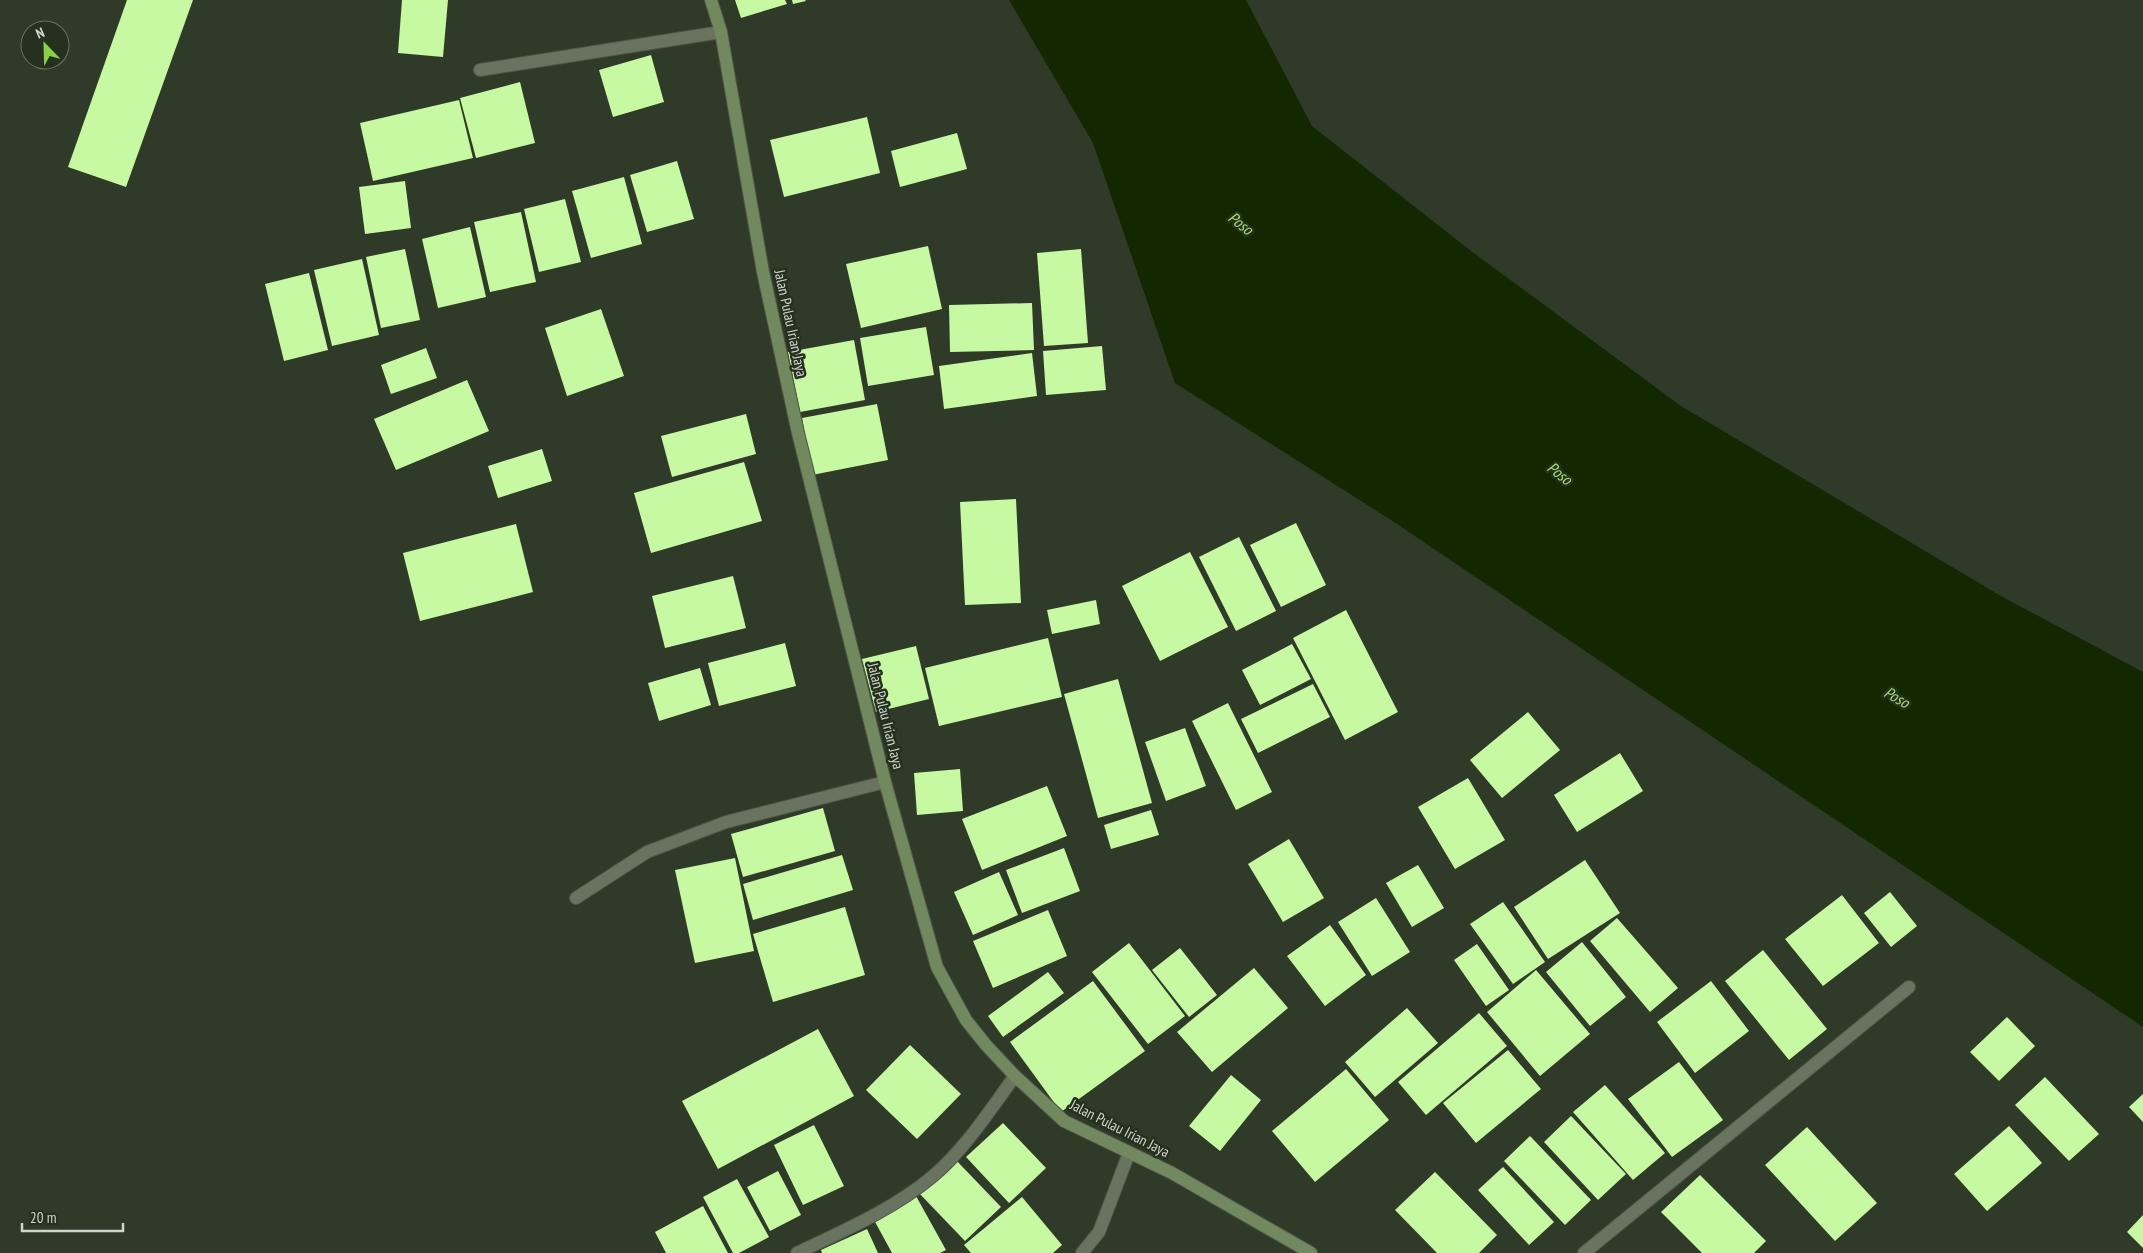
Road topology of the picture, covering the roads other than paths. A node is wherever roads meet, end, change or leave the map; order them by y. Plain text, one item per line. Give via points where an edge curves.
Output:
1 (712, 0) edge
2 (721, 32) junction
3 (480, 70) dead end
4 (885, 782) junction
5 (576, 898) dead end
6 (1909, 987) dead end
7 (1015, 1076) junction
8 (1129, 1153) junction
9 (797, 1253) edge
10 (1082, 1253) edge
11 (1311, 1253) edge
12 (1584, 1253) edge

1 - 2 street, Jalan Pulau Irian Jaya
2 - 3 street
2 - 4 street, Jalan Pulau Irian Jaya via 765,282 798,433
4 - 5 street via 726,822 647,852
4 - 7 street, Jalan Pulau Irian Jaya via 937,967 966,1020
6 - 12 street
7 - 8 street, Jalan Pulau Irian Jaya via 1064,1120
7 - 9 street via 976,1129 934,1175 907,1195
8 - 10 street via 1099,1232
8 - 11 street, Jalan Pulau Irian Jaya via 1172,1173

